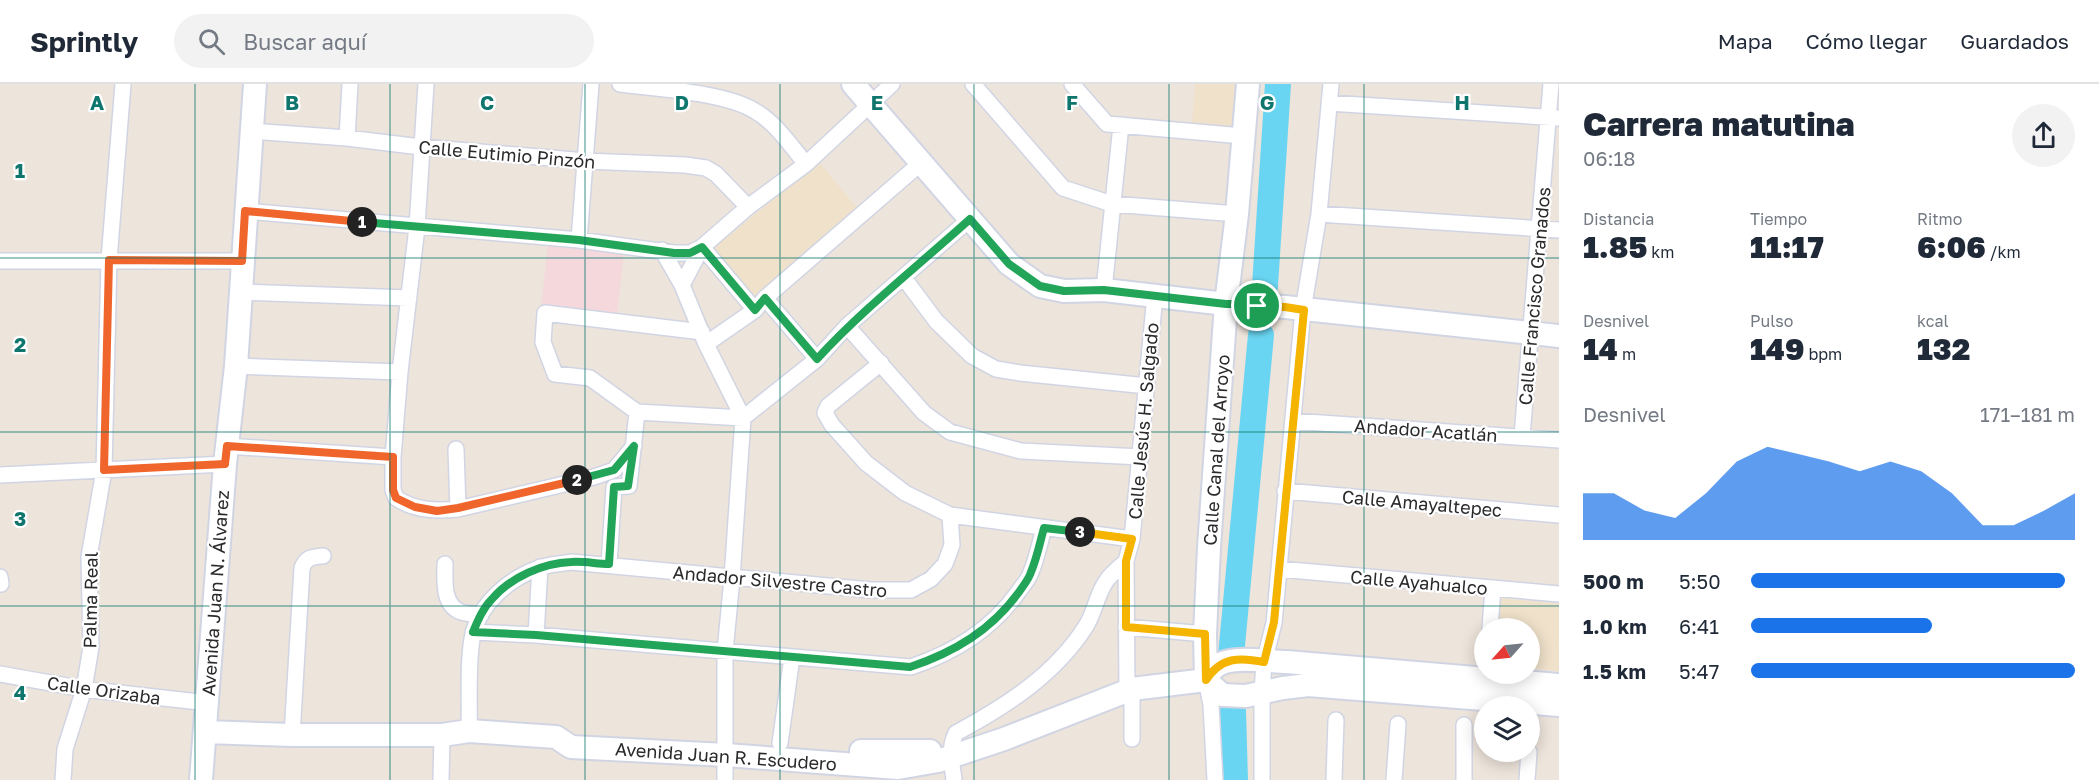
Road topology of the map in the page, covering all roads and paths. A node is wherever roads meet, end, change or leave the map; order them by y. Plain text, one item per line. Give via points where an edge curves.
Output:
1 (123, 84) edge
2 (255, 84) edge
3 (350, 84) edge
4 (426, 84) edge
5 (591, 84) edge
6 (620, 84) edge
7 (853, 84) edge
8 (892, 84) edge
9 (973, 84) edge
10 (1072, 84) edge
11 (1248, 84) edge
12 (1331, 84) edge
13 (1551, 84) edge
14 (1329, 103) junction
15 (870, 105) junction
16 (1554, 117) edge
17 (1121, 125) junction
18 (250, 131) junction
19 (1243, 136) junction
20 (347, 138) junction
21 (421, 147) junction
22 (586, 161) junction
23 (922, 162) junction
24 (806, 164) junction
25 (1112, 204) junction
26 (748, 207) junction
27 (245, 211) junction
28 (1237, 214) junction
29 (1319, 214) junction
30 (970, 219) junction
31 (417, 227) junction
32 (1539, 228) junction
33 (1559, 230) edge
34 (579, 240) junction
35 (702, 247) junction
36 (662, 250) junction
37 (109, 260) junction
38 (0, 261) edge
39 (242, 261) junction
40 (904, 278) junction
41 (682, 285) junction
42 (1104, 290) junction
43 (240, 292) junction
44 (1155, 295) junction
45 (409, 298) junction
46 (760, 304) junction
47 (1226, 304) junction
48 (1304, 310) junction
49 (848, 326) junction
50 (1531, 334) junction
51 (1559, 336) edge
52 (704, 338) junction
53 (817, 359) junction
54 (880, 363) junction
55 (236, 366) junction
56 (400, 372) junction
57 (1148, 386) junction
58 (637, 412) junction
59 (743, 418) junction
60 (1293, 421) junction
61 (1522, 436) junction
62 (1559, 440) edge
63 (634, 446) junction
64 (456, 449) dead end
65 (226, 455) junction
66 (393, 457) junction
67 (1141, 457) junction
68 (104, 470) junction
69 (0, 475) edge
70 (1285, 491) junction
71 (458, 508) junction
72 (950, 515) junction
73 (1559, 515) edge
74 (1044, 528) junction
75 (1132, 539) junction
76 (323, 556) dead end
77 (1126, 561) junction
78 (445, 564) dead end
79 (609, 564) junction
80 (540, 567) junction
81 (1279, 569) junction
82 (732, 578) junction
83 (1493, 588) junction
84 (1559, 594) edge
85 (481, 615) junction
86 (1491, 618) edge
87 (1126, 627) junction
88 (473, 632) junction
89 (1205, 634) junction
90 (536, 635) junction
91 (724, 652) junction
92 (792, 657) junction
93 (1264, 662) junction
94 (0, 674) edge
95 (1206, 680) junction
96 (1474, 683) edge
97 (1487, 684) edge
98 (1559, 685) edge
99 (84, 689) junction
100 (1129, 690) junction
101 (1262, 693) junction
102 (208, 703) junction
103 (1559, 705) edge
104 (1335, 720) dead end
105 (1398, 724) dead end
106 (1464, 725) dead end
107 (469, 731) junction
108 (205, 732) junction
109 (292, 735) junction
110 (442, 735) junction
111 (1132, 739) dead end
112 (780, 743) junction
113 (725, 748) junction
114 (956, 752) junction
115 (1528, 762) edge
116 (63, 780) edge
117 (201, 780) edge
118 (441, 780) edge
119 (725, 780) edge
120 (954, 780) edge
121 (1215, 780) edge
122 (1262, 780) edge
123 (1334, 780) edge
124 (1394, 780) edge
125 (1464, 780) edge
126 (1527, 780) edge

1 - 37 street, Palma Real
2 - 18 main road, Avenida Juan N. Álvarez
3 - 20 street
4 - 21 street
5 - 22 street
6 - 24 street via 735,101 771,123
7 - 15 main road
8 - 15 street
9 - 25 street via 1063,188
10 - 17 street via 1107,124
11 - 19 main road, Calle Canal del Arroyo
12 - 14 street
13 - 16 street, Calle Francisco Granados
14 - 16 street
14 - 29 street
15 - 23 main road
15 - 24 street
16 - 32 street, Calle Francisco Granados
17 - 19 street
17 - 25 street
18 - 20 street, Calle Eutimio Pinzón
18 - 27 main road, Avenida Juan N. Álvarez
19 - 28 main road, Calle Canal del Arroyo
20 - 21 street, Calle Eutimio Pinzón
21 - 22 street, Calle Eutimio Pinzón
21 - 31 street
22 - 26 street, Calle Eutimio Pinzón via 706,168
22 - 34 street
23 - 30 main road
23 - 46 street
24 - 26 street
25 - 28 street
25 - 42 street
26 - 35 street
27 - 31 street
27 - 39 main road, Avenida Juan N. Álvarez
28 - 47 main road, Calle Canal del Arroyo
29 - 32 street
29 - 48 street
30 - 40 street
30 - 42 main road via 1009,264 1040,286 1064,291
31 - 34 street
31 - 45 street
32 - 33 street
32 - 50 street, Calle Francisco Granados
34 - 36 street
35 - 36 street via 690,253
35 - 41 street
35 - 46 street
36 - 41 street
37 - 38 street
37 - 39 street
37 - 68 street, Palma Real
39 - 43 main road, Avenida Juan N. Álvarez
40 - 49 street
40 - 57 street via 936,321 972,356 996,369
41 - 52 street
42 - 44 main road
43 - 45 street
43 - 55 main road, Avenida Juan N. Álvarez
44 - 47 main road
44 - 57 street, Calle Jesús H. Salgado
45 - 56 street
46 - 52 street
46 - 53 street
47 - 48 main road
47 - 89 main road, Calle Canal del Arroyo
48 - 50 main road
48 - 60 street
49 - 53 street
49 - 54 street
50 - 51 main road
50 - 61 street, Calle Francisco Granados
52 - 58 street via 545,313 543,342 555,374 590,378
52 - 59 street
53 - 59 street
54 - 67 street via 924,413 950,432 1020,451
54 - 72 street via 825,412 866,463 905,493
55 - 56 street
55 - 65 main road, Avenida Juan N. Álvarez
56 - 66 street
57 - 67 street, Calle Jesús H. Salgado
58 - 59 street
58 - 63 street
59 - 82 street
60 - 61 street, Andador Acatlán
60 - 70 street
61 - 62 street, Andador Acatlán
63 - 71 street via 614,470
63 - 79 street via 628,486 614,487
64 - 71 street
65 - 66 street
65 - 68 street
65 - 102 main road, Avenida Juan N. Álvarez
66 - 71 street via 396,498 437,511
67 - 75 street, Calle Jesús H. Salgado
68 - 69 street
68 - 99 street, Palma Real via 89,557 91,648
70 - 73 street, Calle Amayaltepec
70 - 81 street
72 - 74 street
72 - 82 street, Andador Silvestre Castro via 952,545 945,564 931,579 911,590 871,591
74 - 75 street
74 - 92 street via 1031,574 1008,606 991,624 953,651 910,667
75 - 77 street, Calle Jesús H. Salgado
76 - 109 street via 309,557 302,568
77 - 87 street, Calle Jesús H. Salgado
77 - 114 street via 1106,581 1088,625 1066,654 1011,701 956,733
78 - 85 street via 445,592 451,605 460,612
79 - 80 street, Andador Silvestre Castro via 571,562
79 - 82 street, Andador Silvestre Castro
80 - 85 street, Andador Silvestre Castro via 520,576 492,598
80 - 90 street
81 - 83 street, Calle Ayahualco
81 - 93 street via 1274,622
82 - 91 street
83 - 84 street, Calle Ayahualco
83 - 86 street
85 - 88 street, Andador Silvestre Castro
87 - 89 street
87 - 100 street, Calle Jesús H. Salgado
88 - 90 street
88 - 107 street
89 - 95 main road, Calle Canal del Arroyo
90 - 91 street
91 - 92 street
91 - 113 street
92 - 112 street
93 - 95 main road via 1245,658 1221,663
93 - 96 main road
93 - 101 street
94 - 99 street, Calle Orizaba
95 - 100 main road, Avenida Juan R. Escudero
95 - 101 main road via 1222,695
95 - 121 street, Calle Canal del Arroyo
97 - 98 main road
97 - 101 main road via 1308,685
97 - 103 main road
99 - 102 street, Calle Orizaba
99 - 116 street, Palma Real via 65,749
100 - 111 street, Calle Jesús H. Salgado
100 - 114 main road, Avenida Juan R. Escudero via 1004,739
101 - 122 street
102 - 108 main road, Avenida Juan N. Álvarez
104 - 123 street
105 - 124 street
106 - 125 street
107 - 110 main road, Avenida Juan R. Escudero
107 - 113 main road, Avenida Juan R. Escudero via 556,737 571,747
108 - 109 main road, Avenida Juan R. Escudero
108 - 117 main road, Avenida Juan N. Álvarez
109 - 110 main road, Avenida Juan R. Escudero
110 - 118 street
112 - 113 main road, Avenida Juan R. Escudero
112 - 114 main road, Avenida Juan R. Escudero via 856,751
113 - 114 main road, Avenida Juan R. Escudero via 898,768 921,765
113 - 119 street
114 - 120 street
115 - 126 street

